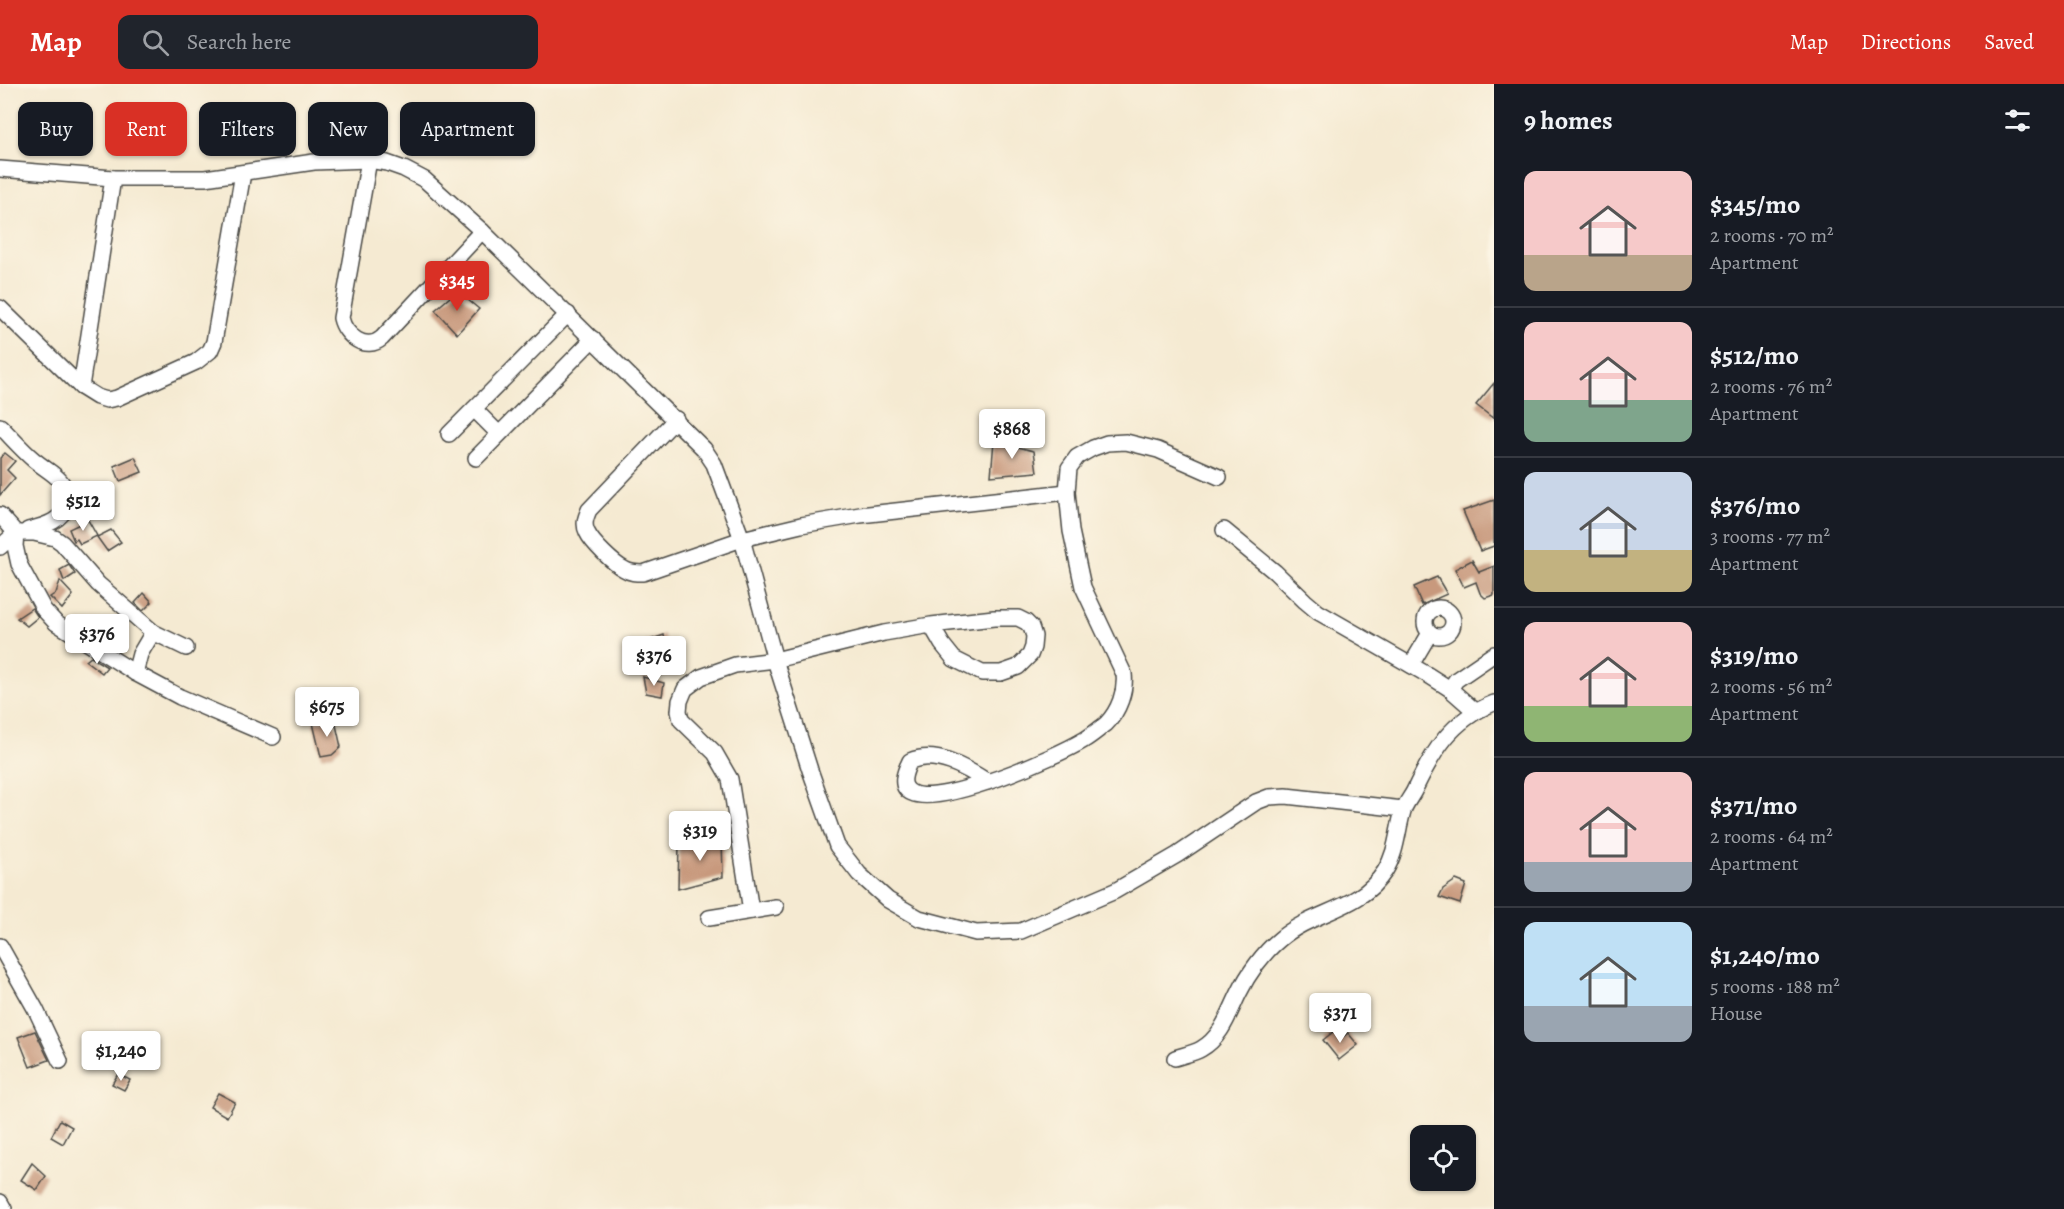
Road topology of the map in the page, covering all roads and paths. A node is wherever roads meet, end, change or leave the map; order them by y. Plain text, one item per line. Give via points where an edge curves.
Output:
1 (369, 160) junction
2 (0, 169) edge
3 (243, 173) junction
4 (113, 178) junction
5 (482, 231) junction
6 (0, 308) edge
7 (568, 314) junction
8 (593, 339) junction
9 (81, 387) junction
10 (474, 409) junction
11 (676, 419) junction
12 (0, 426) edge
13 (449, 434) dead end
14 (499, 434) junction
15 (476, 458) dead end
16 (1219, 477) dead end
17 (1067, 492) junction
18 (0, 515) edge
19 (1224, 530) dead end
20 (16, 533) junction
21 (742, 539) junction
22 (0, 547) edge
23 (931, 626) junction
24 (153, 632) junction
25 (1430, 633) dead end
26 (186, 648) dead end
27 (1494, 654) edge
28 (775, 660) junction
29 (1412, 665) junction
30 (135, 673) junction
31 (1450, 689) junction
32 (1494, 703) edge
33 (1475, 711) junction
34 (273, 736) dead end
35 (988, 782) junction
36 (1403, 809) junction
37 (776, 907) dead end
38 (751, 911) junction
39 (709, 918) dead end
40 (0, 946) edge
41 (1175, 1058) dead end
42 (60, 1062) dead end
43 (0, 1202) edge
44 (4, 1209) edge

1 - 3 street via 314,162
1 - 5 street via 387,163 425,180
1 - 5 street via 341,318 346,331 360,341 370,344 382,338
2 - 4 street
3 - 4 street via 205,178
3 - 9 street via 210,351 196,362 117,398 97,397
4 - 9 street
5 - 7 street
6 - 9 street
7 - 8 street
7 - 10 street
8 - 11 street
8 - 14 street
10 - 13 street
10 - 14 street
11 - 21 street via 714,464
11 - 21 street via 589,510 585,520 587,532 617,564 634,573
12 - 20 street via 66,486 70,502 64,514 51,525
14 - 15 street
16 - 17 street via 1158,450 1126,442 1107,443 1077,457 1069,468
17 - 21 street via 860,515
17 - 35 street via 1083,587 1124,674 1125,684 1118,708 1084,740
18 - 20 street
19 - 29 street via 1318,612
20 - 22 street
20 - 24 street via 34,533 62,543 98,584
20 - 30 street via 16,557 44,610 56,623
21 - 28 street
23 - 23 street via 1018,618 1031,627 1033,647 1018,667 1001,673 982,672 954,659
23 - 28 street via 884,633
24 - 26 street
24 - 30 street via 140,654
25 - 29 street
27 - 31 street via 1456,680
28 - 36 street via 837,846 859,874 888,900 920,918 976,933 1020,930 1115,891 1269,797
28 - 38 street via 735,665 702,678 685,689 678,711 681,720 715,753 730,778
29 - 31 street
30 - 34 street via 180,697
31 - 33 street
32 - 33 street
33 - 36 street via 1448,733 1429,759
35 - 35 street via 924,796 907,790 903,779 910,761 926,757 968,769
36 - 41 street via 1392,859 1370,890 1279,940 1253,969 1214,1039 1201,1049
37 - 38 street
38 - 39 street
40 - 42 street
43 - 44 street

